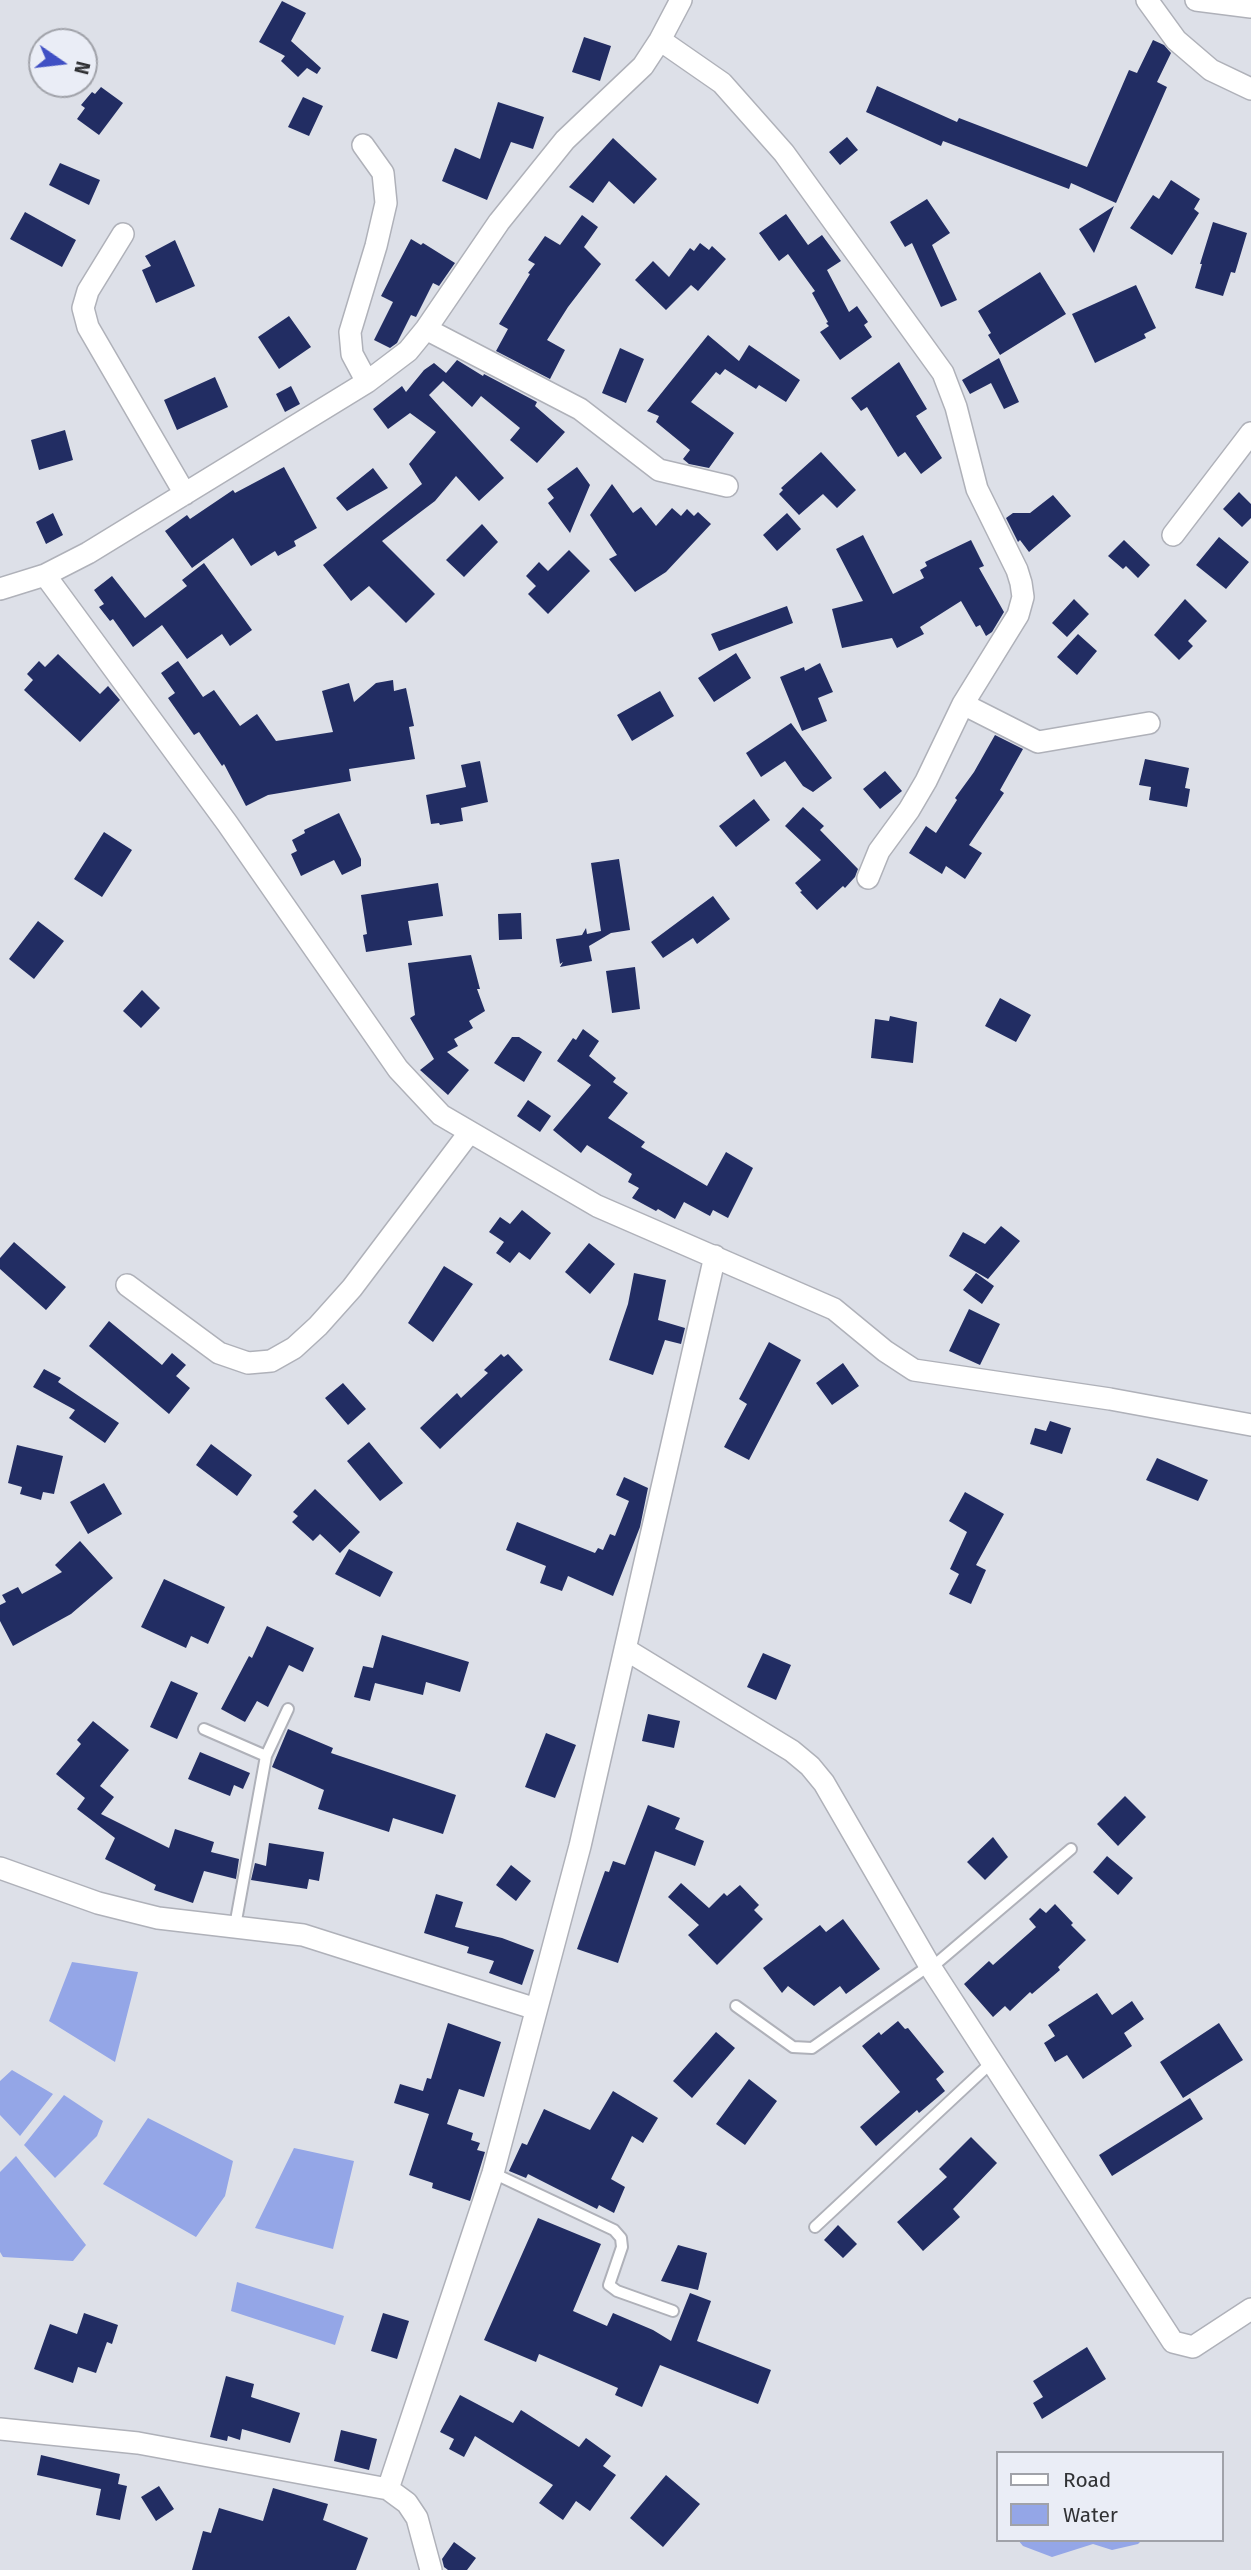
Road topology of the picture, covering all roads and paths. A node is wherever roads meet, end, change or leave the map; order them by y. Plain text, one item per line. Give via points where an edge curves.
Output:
1 (681, 0) edge
2 (1147, 0) edge
3 (1196, 0) edge
4 (1251, 7) edge
5 (660, 40) junction
6 (1251, 89) edge
7 (363, 145) dead end
8 (123, 234) dead end
9 (426, 329) junction
10 (368, 382) junction
11 (1251, 433) edge
12 (727, 486) dead end
13 (185, 494) junction
14 (1173, 535) dead end
15 (45, 575) junction
16 (0, 589) edge
17 (962, 704) junction
18 (1149, 723) dead end
19 (868, 878) dead end
20 (469, 1133) junction
21 (715, 1256) junction
22 (127, 1285) dead end
23 (1251, 1425) edge
24 (625, 1649) junction
25 (288, 1709) dead end
26 (204, 1729) dead end
27 (266, 1756) junction
28 (1071, 1849) dead end
29 (0, 1868) edge
30 (234, 1926) junction
31 (931, 1966) junction
32 (736, 2007) dead end
33 (536, 2009) junction
34 (992, 2062) junction
35 (493, 2173) junction
36 (815, 2227) dead end
37 (1251, 2309) edge
38 (673, 2311) dead end
39 (0, 2429) edge
40 (388, 2490) junction
41 (431, 2570) edge

1 - 5 street
2 - 6 street via 1176,40 1211,70
3 - 4 street
5 - 9 street via 643,66 565,140 499,222
5 - 17 street via 722,83 784,153 943,373 977,489 1017,570 1023,597 1018,615
7 - 10 street via 383,173 386,203 350,332 352,354
8 - 13 street via 88,291 83,308 88,327
9 - 10 street via 408,351
9 - 12 street via 580,410 659,470
10 - 13 street
11 - 14 street
13 - 15 street
15 - 16 street
15 - 20 street via 227,823 398,1069 441,1115
17 - 18 street via 1038,743
17 - 19 street via 926,781 879,851
20 - 21 street via 597,1206
20 - 22 street via 352,1288 294,1348 271,1361 248,1363 219,1353
21 - 23 street via 834,1309 914,1370
21 - 24 street
24 - 31 street via 810,1766
24 - 33 street via 580,1846
25 - 27 lane
26 - 27 lane
27 - 30 lane
28 - 31 lane
29 - 30 street via 98,1903 158,1918
30 - 33 street via 303,1935
31 - 32 lane via 811,2049 793,2047
31 - 34 street
33 - 35 street
34 - 36 lane
34 - 37 street via 1173,2342 1193,2347
35 - 38 lane via 614,2230 622,2247 610,2285
35 - 40 street
39 - 40 street via 138,2443
40 - 41 street via 407,2503 417,2518

